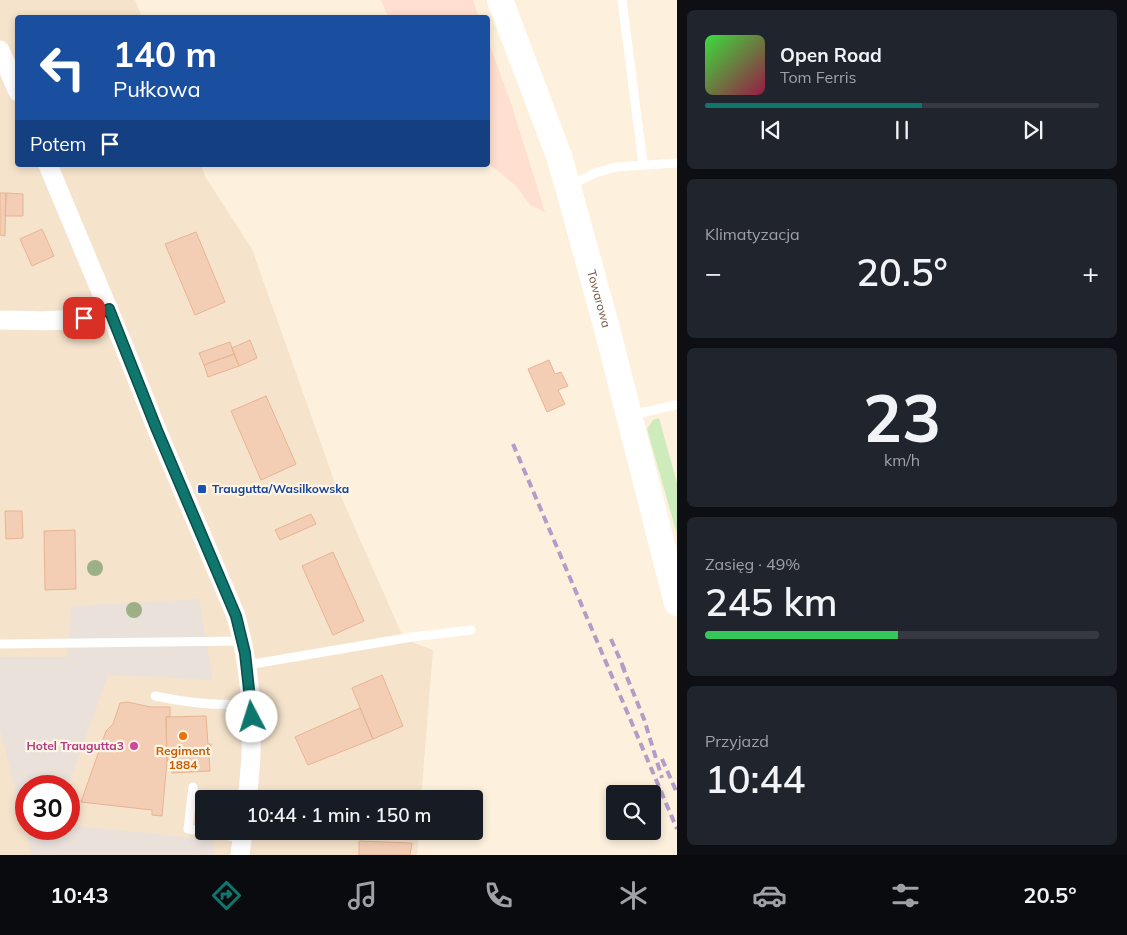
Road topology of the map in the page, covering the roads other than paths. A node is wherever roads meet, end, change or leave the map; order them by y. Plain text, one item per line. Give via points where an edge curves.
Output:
1 (622, 0) edge
2 (502, 1) edge
3 (0, 50) edge
4 (15, 85) edge
5 (677, 163) edge
6 (643, 164) junction
7 (49, 167) edge
8 (568, 187) junction
9 (109, 309) junction
10 (0, 320) edge
11 (675, 405) dead end
12 (629, 415) junction
13 (677, 603) edge
14 (470, 630) dead end
15 (243, 641) junction
16 (0, 644) edge
17 (247, 665) junction
18 (155, 696) dead end
19 (251, 704) junction
20 (193, 788) dead end
21 (248, 790) edge
22 (242, 841) edge

1 - 6 lane
2 - 8 main road, Towarowa
3 - 4 street
5 - 6 lane
6 - 8 lane via 602,171
7 - 9 street
8 - 12 main road, Towarowa
9 - 10 street via 72,320
9 - 15 street via 232,604
11 - 12 lane
12 - 13 main road, Towarowa
14 - 17 lane
15 - 16 lane
15 - 17 street
17 - 19 street
18 - 19 lane via 184,702
19 - 21 street
20 - 22 lane via 188,830

